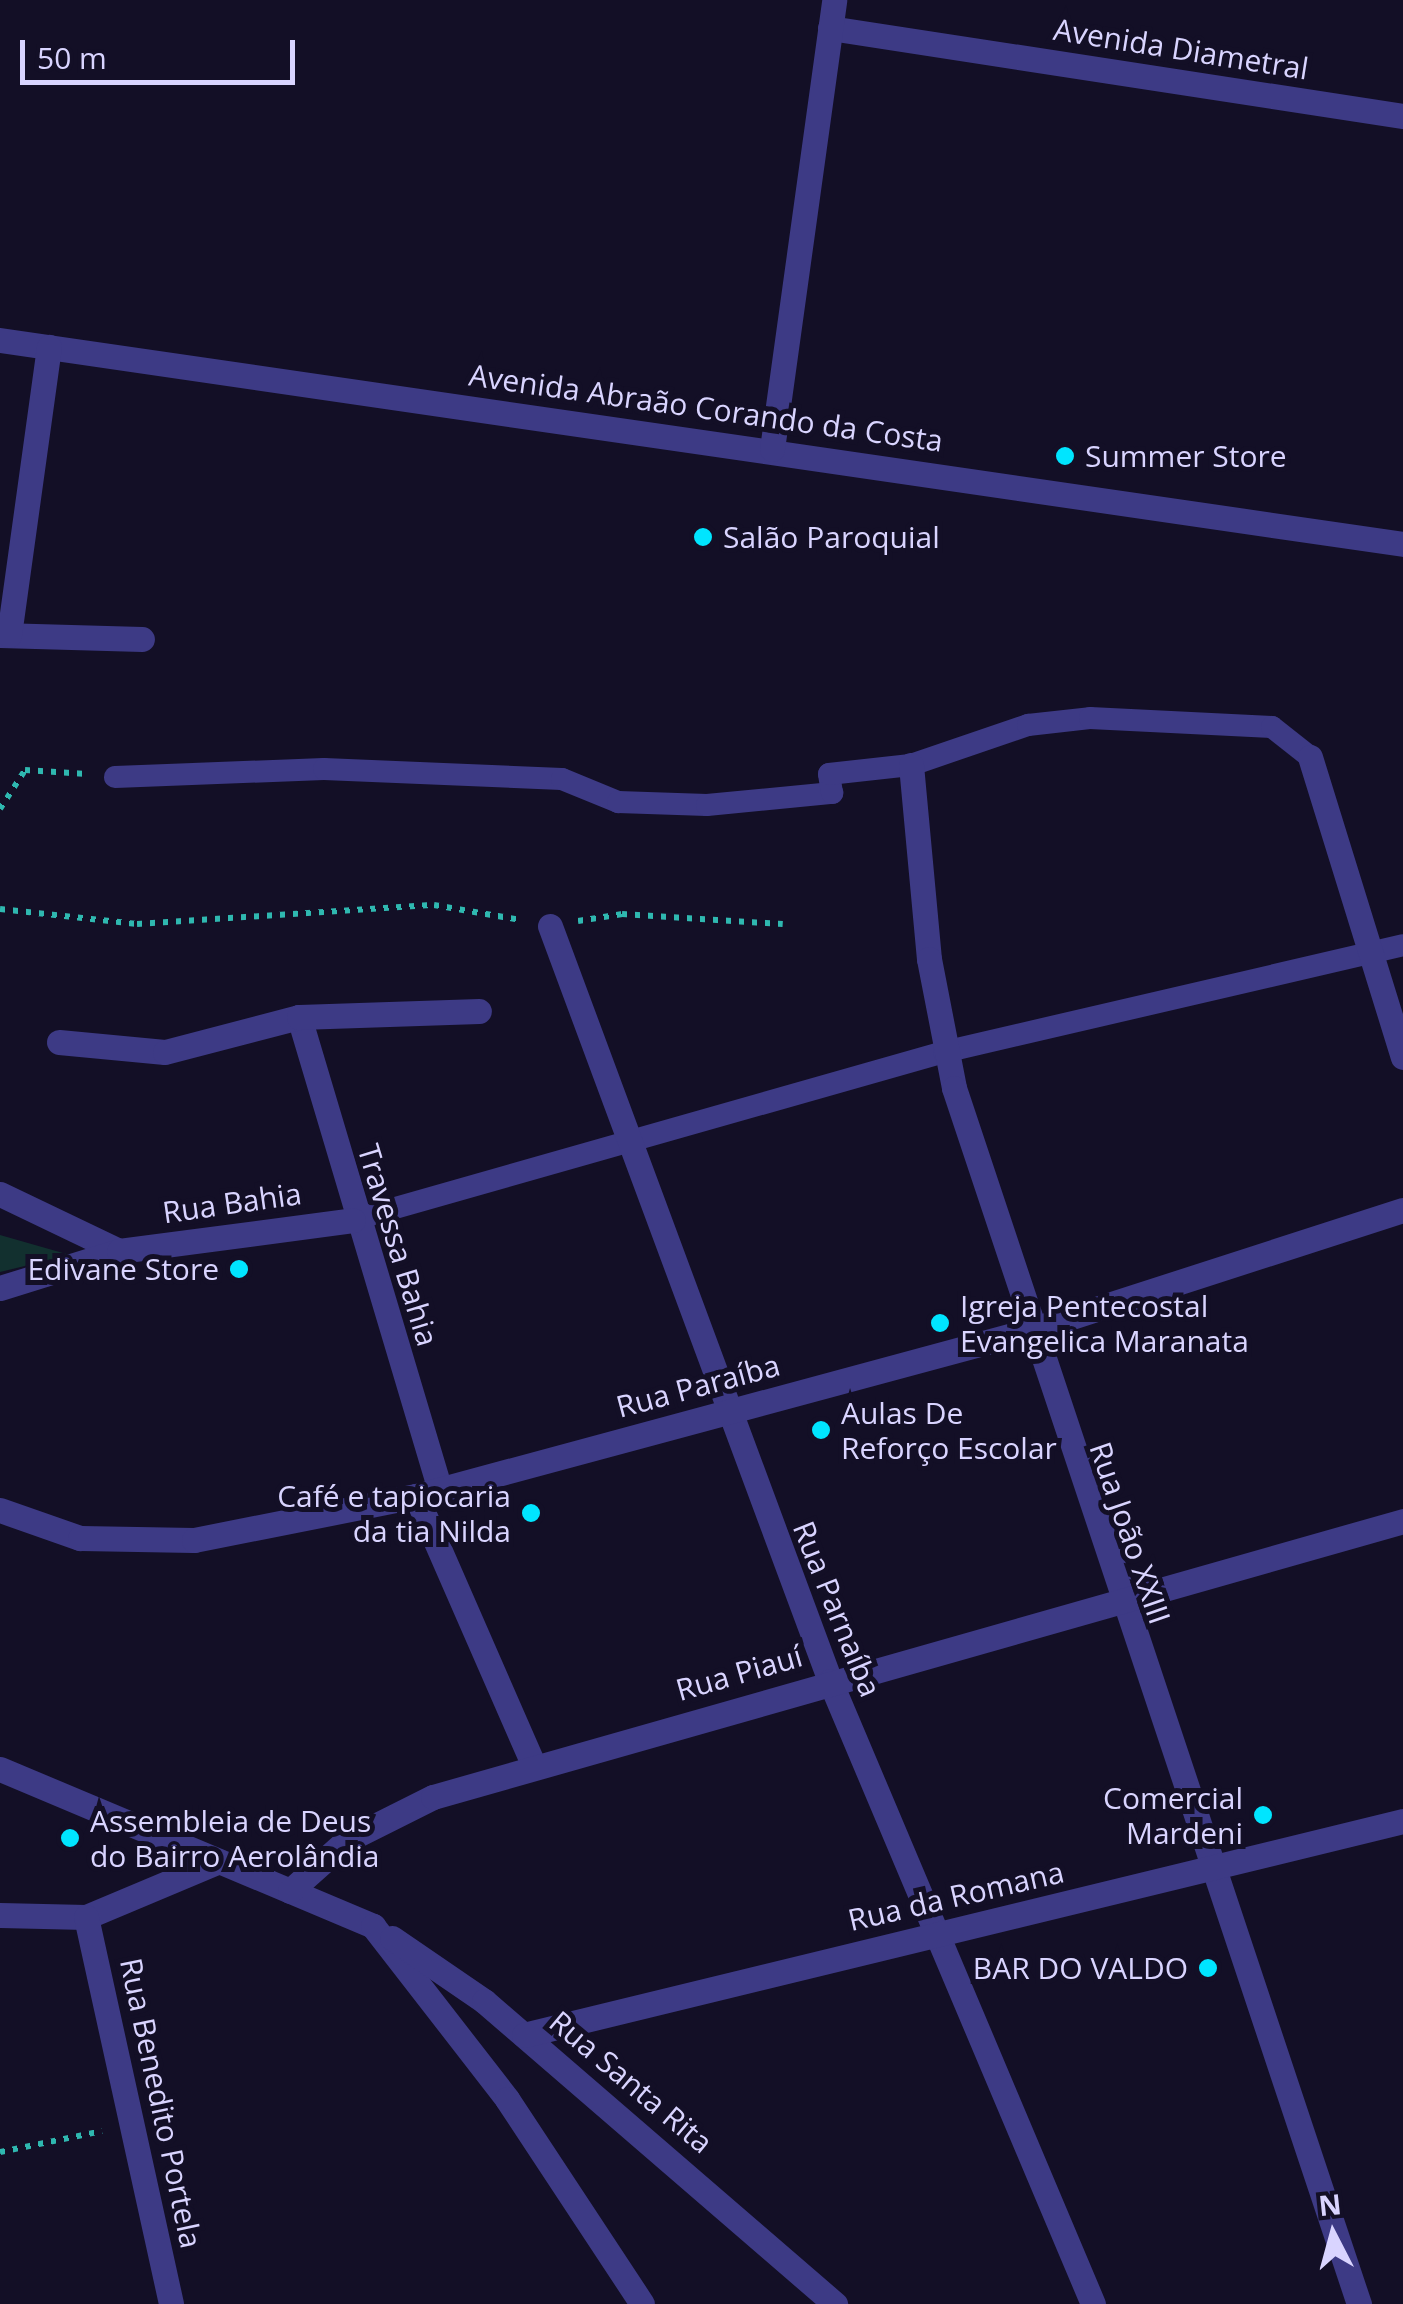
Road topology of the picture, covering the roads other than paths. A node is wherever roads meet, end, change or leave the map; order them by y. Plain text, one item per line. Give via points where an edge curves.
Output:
1 (834, 0) edge
2 (830, 28) junction
3 (1403, 116) edge
4 (0, 340) edge
5 (49, 347) junction
6 (772, 449) junction
7 (1403, 544) edge
8 (4, 636) edge
9 (142, 639) dead end
10 (1310, 757) joint
11 (911, 765) junction
12 (115, 777) road end
13 (550, 926) road end
14 (1403, 945) edge
15 (1372, 952) junction
16 (479, 1011) dead end
17 (300, 1018) junction
18 (59, 1042) dead end
19 (944, 1052) junction
20 (1403, 1057) edge
21 (628, 1140) junction
22 (0, 1194) edge
23 (1403, 1210) edge
24 (353, 1220) junction
25 (119, 1251) junction
26 (0, 1288) edge
27 (1028, 1332) junction
28 (726, 1412) junction
29 (428, 1493) junction
30 (0, 1510) edge
31 (1403, 1521) edge
32 (1117, 1598) junction
33 (830, 1681) junction
34 (533, 1764) junction
35 (0, 1769) edge
36 (1403, 1821) edge
37 (219, 1862) junction
38 (1210, 1870) junction
39 (290, 1891) junction
40 (0, 1915) edge
41 (86, 1917) junction
42 (373, 1926) junction
43 (938, 1934) junction
44 (524, 2034) junction
45 (171, 2304) edge
46 (642, 2304) edge
47 (835, 2304) edge
48 (1093, 2304) edge
49 (1360, 2304) edge

1 - 2 street
2 - 3 street, Avenida Diametral
2 - 6 street
4 - 5 street, Avenida Abraão Corando da Costa
5 - 6 street, Avenida Abraão Corando da Costa
5 - 8 street
6 - 7 street, Avenida Abraão Corando da Costa
8 - 9 street
10 - 11 lane via 1272,727 1090,718 1028,725
10 - 15 street
11 - 12 lane via 828,774 832,793 707,805 618,802 562,778 324,769
11 - 19 street, Rua João XXIII
13 - 21 street, Rua Parnaíba
14 - 15 lane
15 - 19 lane
15 - 20 street
16 - 17 street
17 - 18 street via 166,1052
17 - 24 street, Travessa Bahia
19 - 21 lane
19 - 27 street, Rua João XXIII
21 - 24 lane
21 - 28 street, Rua Parnaíba
22 - 25 street
23 - 27 street, Rua Paraíba
24 - 25 street, Rua Bahia
24 - 29 street, Travessa Bahia
25 - 26 street, Rua Bahia
27 - 28 street, Rua Paraíba
27 - 32 street, Rua João XXIII
28 - 29 street, Rua Paraíba
28 - 33 street, Rua Parnaíba
29 - 30 street, Rua Paraíba via 174,1541 80,1538
29 - 34 street, Travessa Bahia
31 - 32 street, Rua Piauí
32 - 33 street, Rua Piauí
32 - 38 street, Rua João XXIII
33 - 34 street, Rua Piauí
33 - 43 street, Rua Parnaíba
34 - 39 street, Rua Piauí via 372,1824
35 - 37 street, Rua Santa Rita
36 - 38 street, Rua da Romana
37 - 39 street, Rua Santa Rita
37 - 41 street
38 - 43 street, Rua da Romana
38 - 49 street, Rua João XXIII
39 - 42 street, Rua Santa Rita
40 - 41 street
41 - 45 street, Rua Benedito Portela
42 - 44 street, Rua Santa Rita
42 - 46 street via 507,2099
43 - 44 street, Rua da Romana
43 - 48 street, Rua Parnaíba
44 - 47 street, Rua Santa Rita

